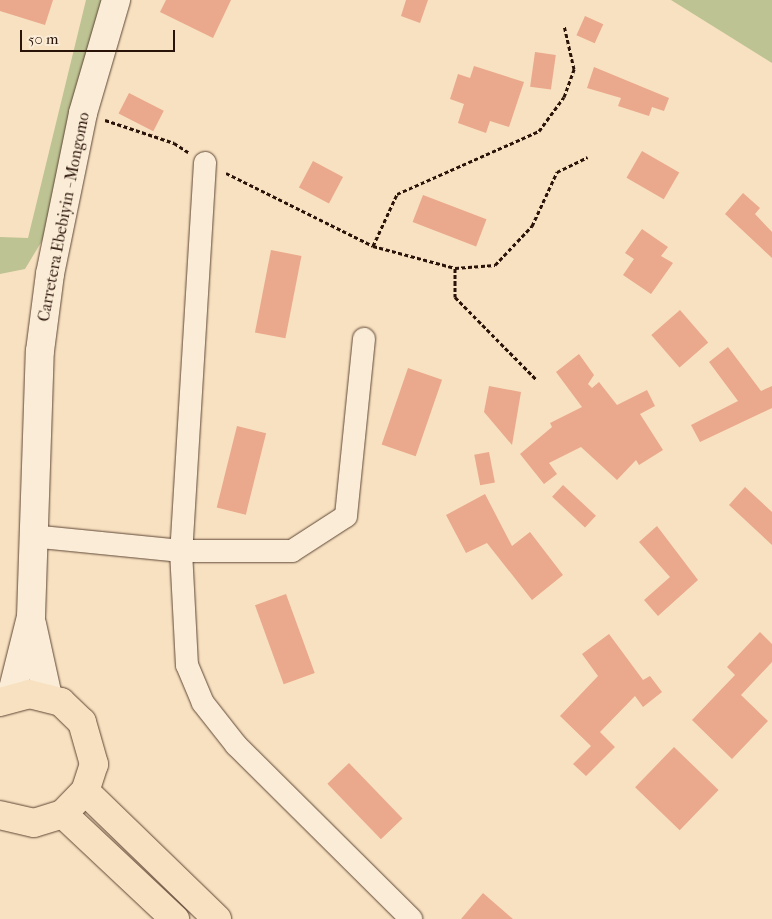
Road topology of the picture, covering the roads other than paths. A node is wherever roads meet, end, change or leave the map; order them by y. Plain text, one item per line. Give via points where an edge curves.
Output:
1 (116, 0) edge
2 (205, 163) road end
3 (364, 339) dead end
4 (31, 536) junction
5 (182, 551) junction
6 (31, 617) junction
7 (48, 697) junction
8 (6, 699) edge
9 (85, 791) junction
10 (63, 814) junction
11 (0, 815) edge
12 (175, 919) edge
13 (217, 919) edge
14 (411, 919) edge

1 - 4 street, Carretera Ebebiyin - Mongomo via 83,113 50,274 40,351
2 - 5 street
3 - 5 street via 346,516 292,551
4 - 5 street
4 - 6 street, Carretera Ebebiyin - Mongomo
5 - 14 street via 187,665 203,703 236,745
6 - 7 street, Carretera Ebebiyin - Mongomo
6 - 8 street, Carretera Ebebiyin - Mongomo
7 - 8 main road
7 - 9 main road via 73,711 89,735 94,764
9 - 10 main road
9 - 13 main road
10 - 11 main road via 34,823
10 - 12 main road

